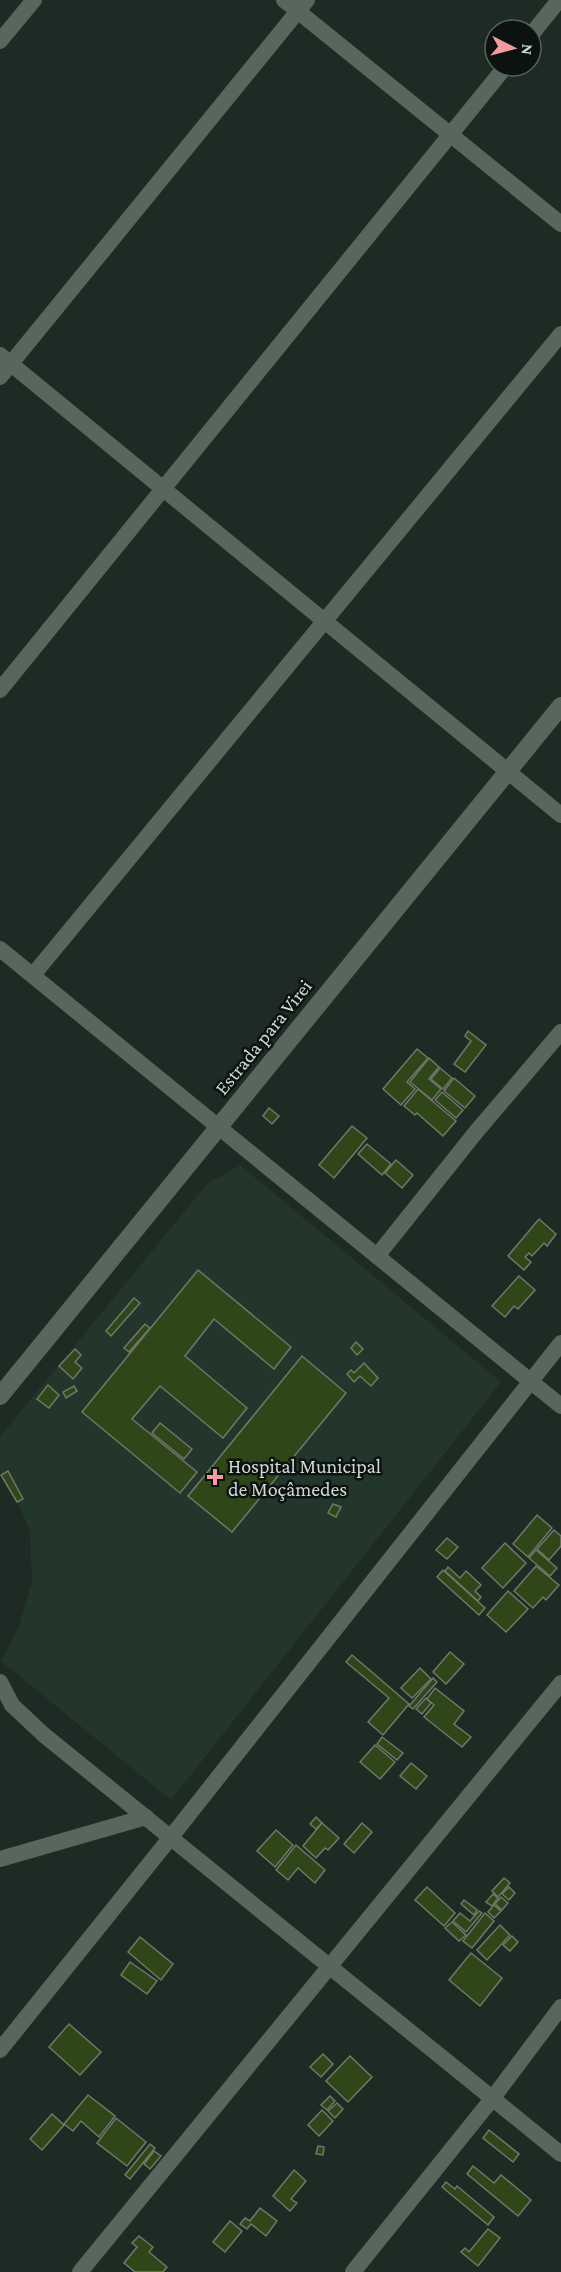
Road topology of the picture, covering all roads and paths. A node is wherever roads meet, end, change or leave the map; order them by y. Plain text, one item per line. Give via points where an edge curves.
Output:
1 (34, 0) edge
2 (284, 0) edge
3 (560, 0) edge
4 (302, 6) edge
5 (543, 21) edge
6 (0, 41) edge
7 (496, 78) edge
8 (450, 134) junction
9 (561, 224) edge
10 (561, 334) edge
11 (4, 365) edge
12 (163, 489) junction
13 (325, 621) junction
14 (0, 690) edge
15 (561, 706) edge
16 (508, 771) junction
17 (561, 815) edge
18 (0, 949) edge
19 (33, 975) junction
20 (561, 1032) edge
21 (219, 1127) junction
22 (377, 1256) junction
23 (561, 1343) edge
24 (530, 1381) junction
25 (0, 1396) edge
26 (561, 1406) edge
27 (0, 1682) edge
28 (561, 1683) edge
29 (146, 1817) junction
30 (171, 1837) junction
31 (0, 1858) edge
32 (331, 1967) junction
33 (561, 2007) edge
34 (0, 2050) edge
35 (492, 2098) junction
36 (561, 2154) edge
37 (81, 2272) edge
38 (353, 2272) edge

1 - 6 street
2 - 4 street
3 - 5 street
4 - 8 street
4 - 11 street
7 - 8 street
8 - 9 street
8 - 12 street
10 - 13 street
11 - 12 street
12 - 13 street
12 - 14 street
13 - 16 street
13 - 19 street
15 - 16 street, Estrada para Virei
16 - 17 street
16 - 21 street, Estrada para Virei
18 - 19 street
19 - 21 street
20 - 22 street
21 - 22 street
21 - 25 street, Estrada para Virei
22 - 24 street
23 - 24 street
24 - 26 street
24 - 30 street
27 - 29 street via 12,1704 44,1735
28 - 32 street
29 - 30 street
29 - 31 street
30 - 32 street
30 - 34 street
32 - 35 street
32 - 37 street
33 - 35 street
35 - 36 street
35 - 38 street

